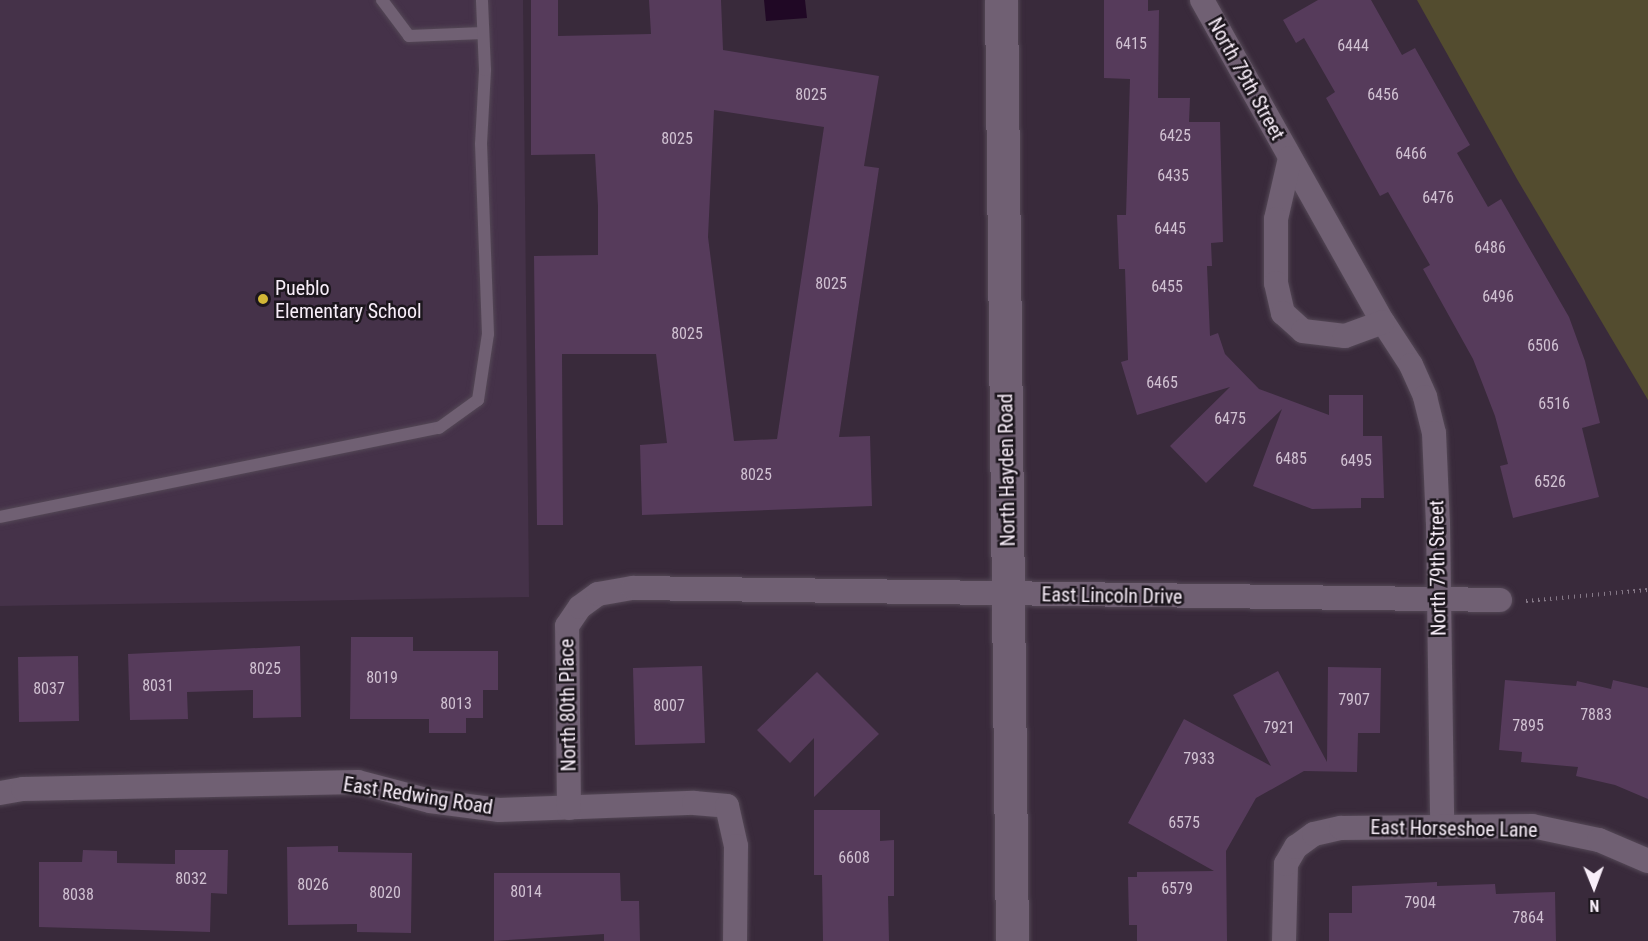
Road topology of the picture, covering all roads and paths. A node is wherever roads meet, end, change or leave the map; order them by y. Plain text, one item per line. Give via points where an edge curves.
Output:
1 (382, 0) edge
2 (482, 0) edge
3 (1001, 0) edge
4 (1202, 0) edge
5 (483, 33) junction
6 (1290, 158) junction
7 (1383, 322) junction
8 (0, 517) edge
9 (1648, 590) edge
10 (1008, 594) junction
11 (1439, 597) junction
12 (1500, 600) joint
13 (580, 607) joint
14 (0, 793) edge
15 (569, 808) junction
16 (1442, 827) junction
17 (1648, 861) edge
18 (735, 941) edge
19 (1012, 941) edge
20 (1284, 941) edge

1 - 5 lane via 409,36
2 - 5 lane
3 - 10 main road, North Hayden Road
4 - 6 street, North 79th Street
5 - 8 lane via 488,334 478,400 439,428
6 - 7 street, North 79th Street
6 - 7 street, North 79th Street via 1276,219 1276,283 1283,313 1304,331 1345,336
7 - 11 street, North 79th Street via 1411,365 1425,397 1434,433
9 - 12 path via 1532,601
10 - 11 street, East Lincoln Drive
10 - 13 street, East Lincoln Drive via 633,588 598,594
10 - 19 main road, North Hayden Road
11 - 12 street, East Lincoln Drive
11 - 16 street, North 79th Street
13 - 15 street, North 80th Place via 567,626
14 - 15 street, East Redwing Road via 23,789 358,782 430,801 488,808
15 - 18 street, East Redwing Road via 727,806 736,846
16 - 17 street, East Horseshoe Lane via 1532,826 1599,840
16 - 20 street, East Horseshoe Lane via 1341,828 1314,834 1296,847 1286,864

